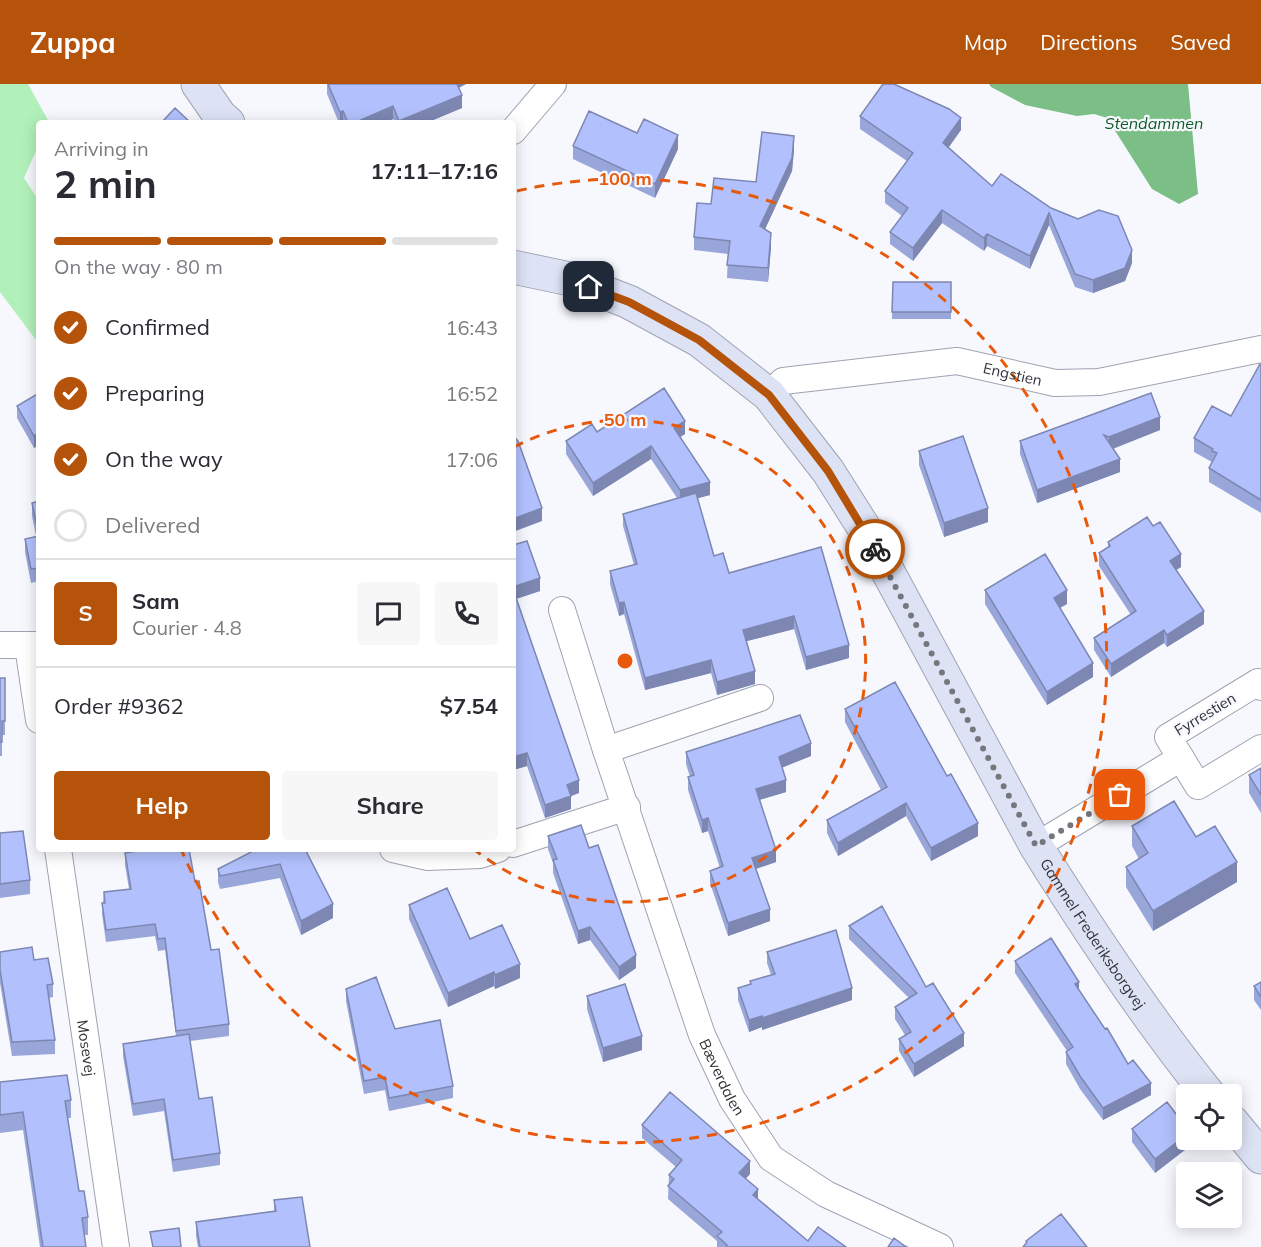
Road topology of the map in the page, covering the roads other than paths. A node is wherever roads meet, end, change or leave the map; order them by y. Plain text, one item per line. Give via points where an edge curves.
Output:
1 (198, 84) edge
2 (553, 84) edge
3 (225, 120) edge
4 (516, 127) edge
5 (516, 268) edge
6 (1261, 349) edge
7 (769, 395) junction
8 (562, 610) dead end
9 (0, 645) edge
10 (34, 646) edge
11 (36, 676) edge
12 (1261, 687) edge
13 (760, 698) dead end
14 (1261, 748) edge
15 (606, 750) junction
16 (1181, 758) junction
17 (627, 807) junction
18 (516, 843) edge
19 (1036, 846) junction
20 (58, 852) edge
21 (406, 852) edge
22 (489, 852) edge
23 (1200, 1084) edge
24 (1242, 1134) edge
25 (1261, 1157) edge
26 (116, 1247) edge
27 (940, 1247) edge

1 - 3 street
2 - 4 street
5 - 7 street, Gammel Frederiksborgvej via 570,279 629,302 699,340
6 - 7 street, Engstien via 1099,382 1055,383 957,361 783,381
7 - 19 street, Gammel Frederiksborgvej via 828,471 866,531
8 - 15 street, Bæverdalen
9 - 10 street
10 - 11 street
12 - 16 street, Fyrrestien via 1258,682 1168,737
13 - 15 street
14 - 16 street, Fyrrestien via 1198,786
15 - 17 street, Bæverdalen
16 - 19 street, Fyrrestien
17 - 18 street
17 - 27 street, Bæverdalen via 702,1035 732,1099 771,1158 826,1194
19 - 23 street, Gammel Frederiksborgvej via 1168,1044
20 - 26 street, Mosevej
21 - 22 street via 428,857
24 - 25 street

